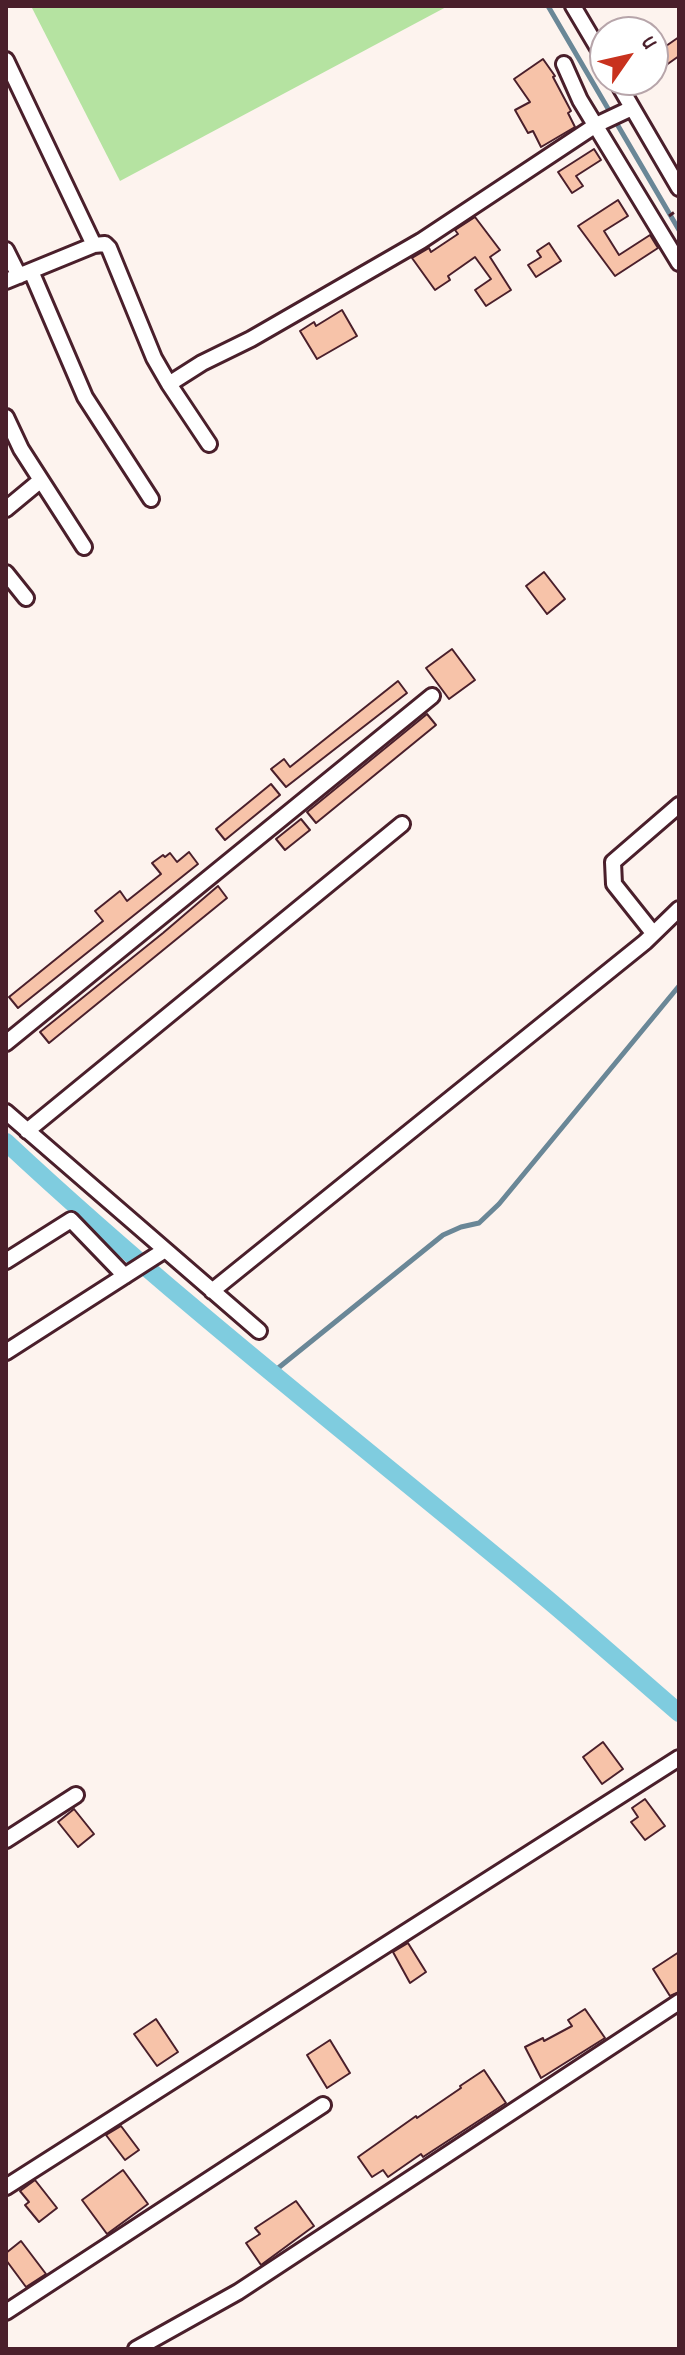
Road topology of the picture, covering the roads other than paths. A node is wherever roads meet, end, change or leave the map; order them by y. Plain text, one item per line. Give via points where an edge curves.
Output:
1 (573, 6) edge
2 (589, 33) edge
3 (6, 60) edge
4 (564, 64) dead end
5 (625, 96) edge
6 (632, 108) junction
7 (598, 124) junction
8 (679, 188) edge
9 (94, 245) junction
10 (6, 250) edge
11 (679, 263) edge
12 (19, 276) edge
13 (169, 384) junction
14 (6, 417) edge
15 (209, 444) dead end
16 (41, 480) junction
17 (151, 499) dead end
18 (6, 509) edge
19 (84, 547) dead end
20 (6, 573) edge
21 (26, 598) dead end
22 (432, 696) dead end
23 (679, 805) edge
24 (402, 824) dead end
25 (679, 909) edge
26 (653, 933) junction
27 (6, 1043) edge
28 (6, 1112) edge
29 (27, 1131) junction
30 (161, 1253) junction
31 (6, 1261) edge
32 (128, 1274) junction
33 (212, 1291) junction
34 (259, 1331) dead end
35 (6, 1352) edge
36 (679, 1758) edge
37 (76, 1795) dead end
38 (6, 1840) edge
39 (679, 2002) edge
40 (323, 2105) dead end
41 (6, 2187) edge
42 (6, 2312) edge
43 (136, 2349) edge

1 - 2 street
3 - 9 street
4 - 7 street
5 - 6 street
6 - 7 street
6 - 8 street
7 - 11 street
7 - 13 street via 421,241
9 - 12 street
9 - 13 street via 109,248
10 - 12 street
12 - 17 street via 85,397
13 - 15 street
14 - 16 street
16 - 18 street
16 - 19 street
20 - 21 street
22 - 27 street
23 - 26 street via 613,862 614,884
24 - 29 street
25 - 26 street
26 - 33 street
28 - 29 street
29 - 30 street
30 - 32 street
30 - 33 street
31 - 32 street via 71,1220
32 - 35 street
33 - 34 street
36 - 41 street
37 - 38 street
39 - 43 street via 238,2292
40 - 42 street

